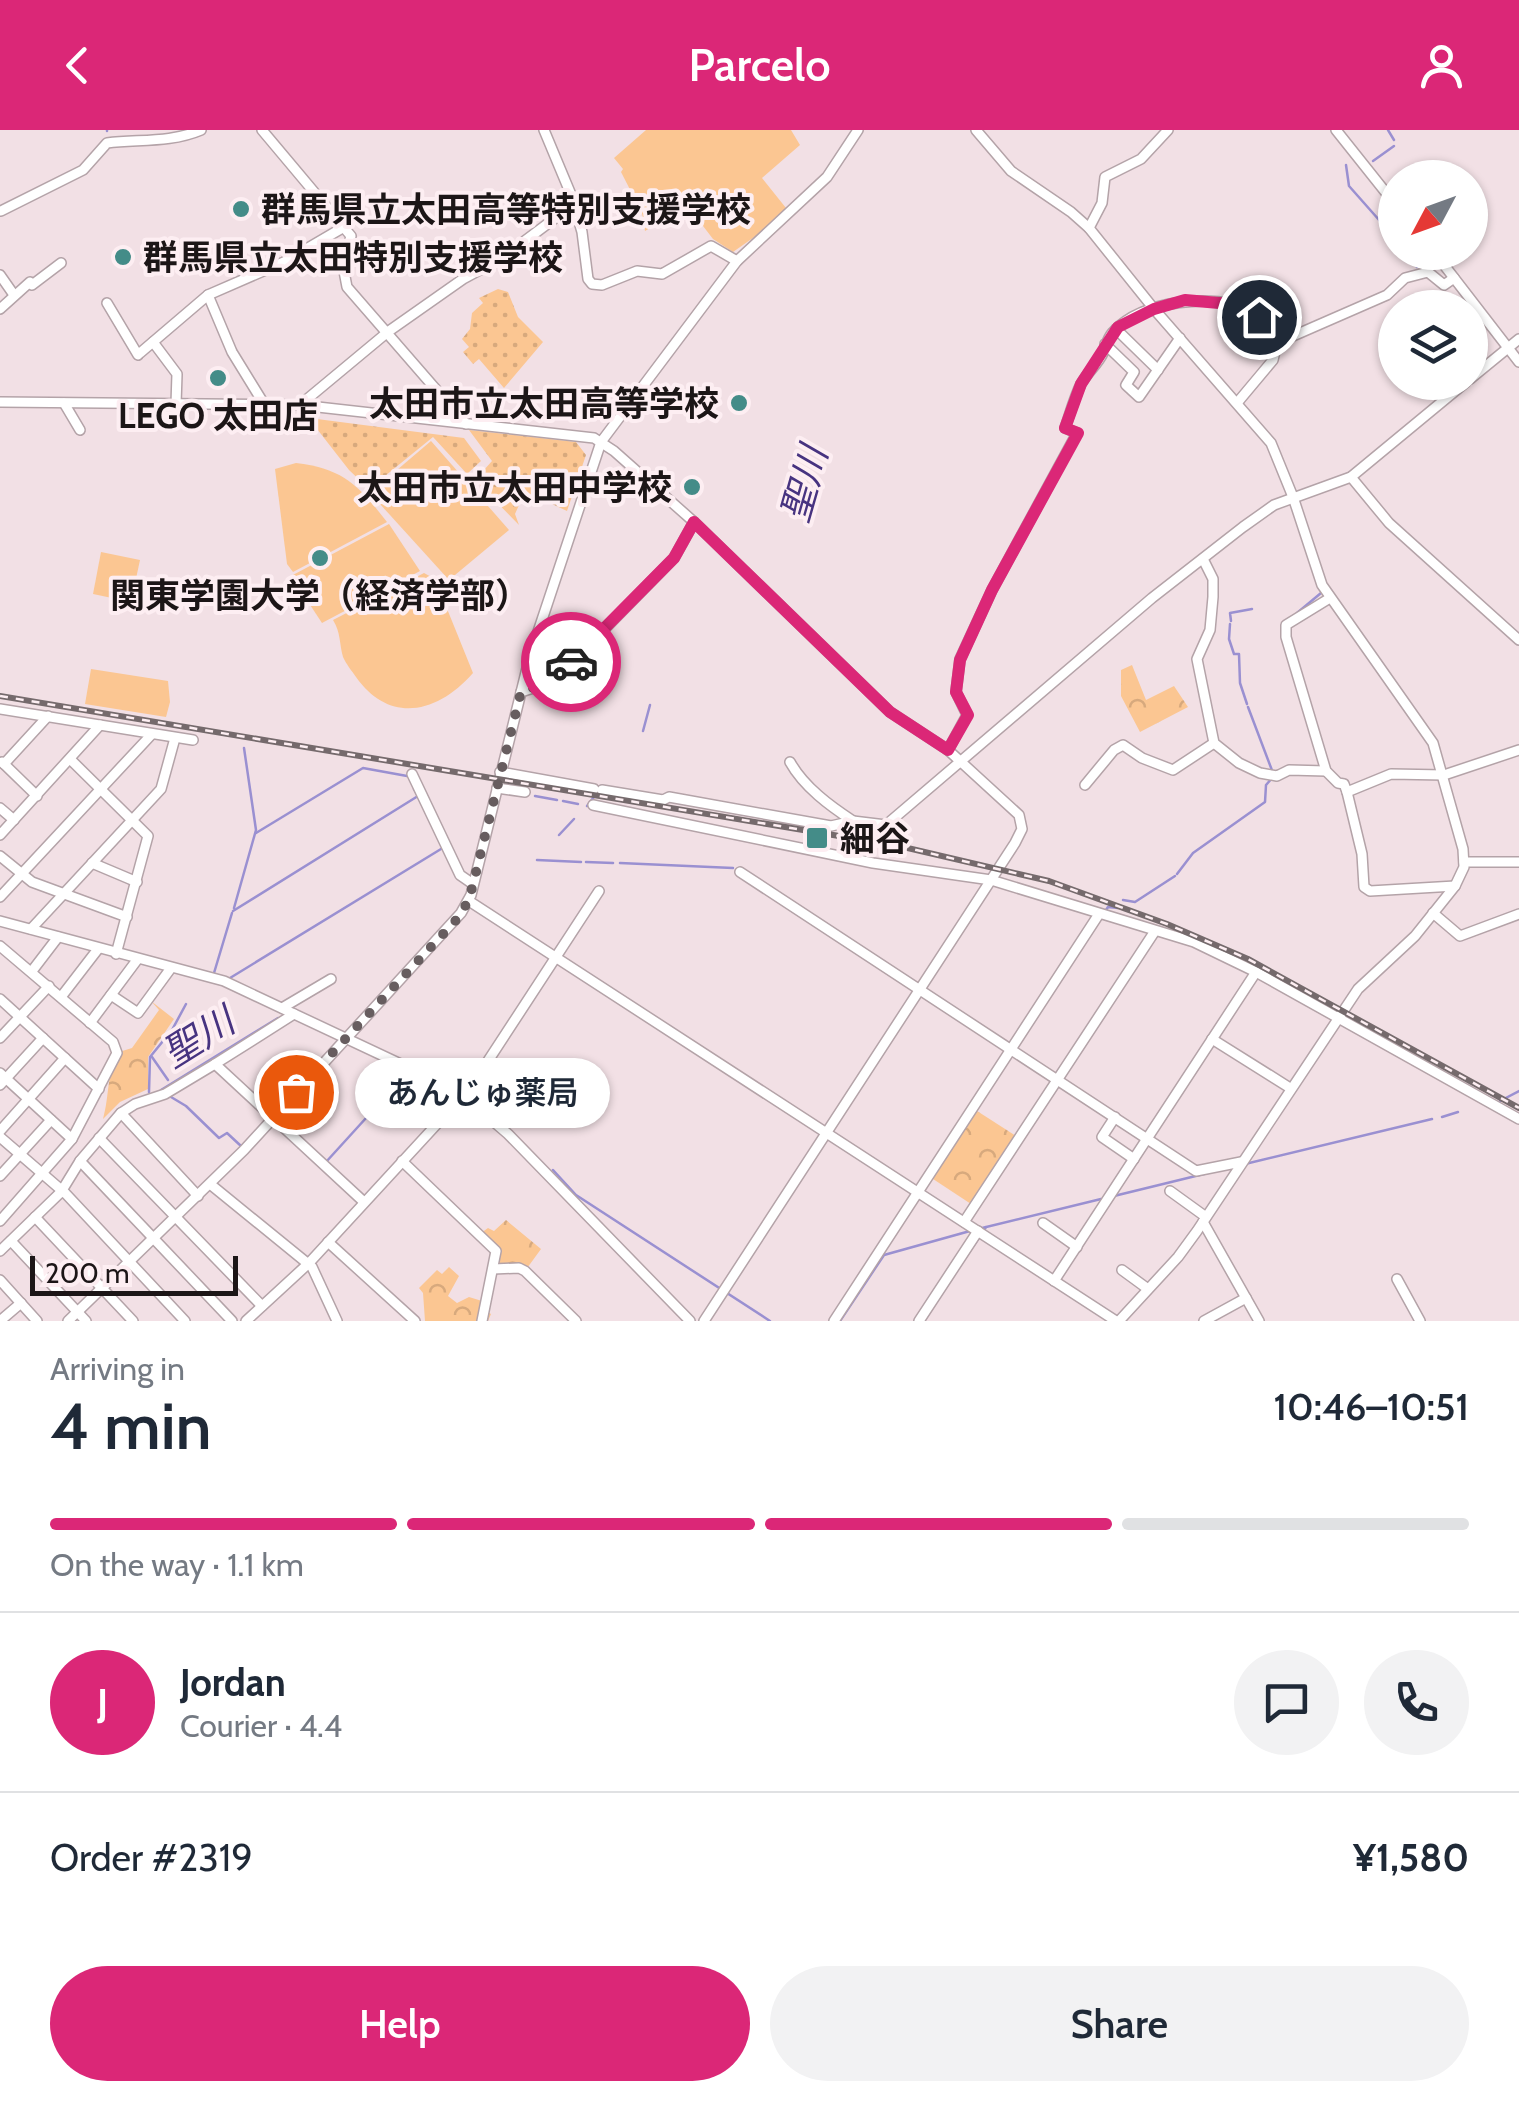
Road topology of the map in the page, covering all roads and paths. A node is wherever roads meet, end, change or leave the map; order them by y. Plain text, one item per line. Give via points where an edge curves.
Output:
1 (201, 130) edge
2 (262, 130) edge
3 (544, 130) edge
4 (858, 130) edge
5 (976, 130) edge
6 (1168, 130) edge
7 (1336, 130) edge
8 (1378, 183) edge
9 (574, 204) junction
10 (1, 212) edge
11 (344, 227) junction
12 (1089, 228) junction
13 (737, 262) junction
14 (61, 263) dead end
15 (1448, 270) edge
16 (0, 275) edge
17 (1454, 278) junction
18 (14, 295) junction
19 (208, 295) junction
20 (107, 304) dead end
21 (1154, 309) junction
22 (0, 310) edge
23 (1116, 329) junction
24 (389, 331) junction
25 (1180, 338) junction
26 (1519, 339) edge
27 (153, 342) junction
28 (1278, 343) junction
29 (1105, 344) junction
30 (1509, 347) junction
31 (1519, 362) edge
32 (1488, 364) edge
33 (1158, 370) junction
34 (1445, 400) edge
35 (0, 402) edge
36 (64, 403) junction
37 (1237, 403) junction
38 (176, 404) junction
39 (264, 404) junction
40 (300, 405) junction
41 (466, 424) junction
42 (80, 430) dead end
43 (600, 442) junction
44 (1351, 476) junction
45 (1293, 497) junction
46 (694, 522) junction
47 (1203, 559) junction
48 (1330, 598) junction
49 (1519, 640) edge
50 (521, 692) junction
51 (0, 708) edge
52 (48, 716) junction
53 (100, 725) junction
54 (152, 734) junction
55 (175, 738) junction
56 (194, 740) dead end
57 (1214, 743) junction
58 (948, 750) junction
59 (1519, 750) edge
60 (71, 760) junction
61 (2, 762) edge
62 (790, 762) dead end
63 (961, 762) junction
64 (1326, 771) junction
65 (500, 772) junction
66 (412, 774) dead end
67 (1444, 775) junction
68 (1085, 784) dead end
69 (497, 788) junction
70 (102, 790) junction
71 (525, 792) dead end
72 (1346, 792) junction
73 (37, 796) junction
74 (593, 805) dead end
75 (0, 808) edge
76 (134, 819) junction
77 (14, 820) junction
78 (854, 821) junction
79 (0, 835) edge
80 (0, 856) edge
81 (1464, 862) junction
82 (1519, 862) edge
83 (92, 864) junction
84 (740, 872) dead end
85 (21, 875) junction
86 (991, 880) junction
87 (137, 882) junction
88 (474, 884) junction
89 (1455, 886) junction
90 (599, 892) dead end
91 (63, 893) junction
92 (0, 897) edge
93 (469, 900) junction
94 (1433, 913) junction
95 (1098, 914) junction
96 (1519, 914) edge
97 (127, 916) junction
98 (0, 921) edge
99 (31, 929) junction
100 (1155, 931) junction
101 (58, 937) junction
102 (0, 946) edge
103 (98, 949) junction
104 (116, 954) junction
105 (556, 956) junction
106 (137, 960) junction
107 (172, 968) junction
108 (32, 971) junction
109 (1256, 972) junction
110 (331, 980) dead end
111 (49, 986) junction
112 (920, 991) junction
113 (111, 995) junction
114 (61, 996) junction
115 (0, 999) edge
116 (288, 1011) junction
117 (19, 1016) junction
118 (1338, 1017) junction
119 (90, 1023) junction
120 (346, 1037) junction
121 (0, 1038) edge
122 (43, 1038) junction
123 (1212, 1040) junction
124 (1010, 1049) junction
125 (65, 1058) junction
126 (215, 1064) junction
127 (2, 1079) edge
128 (1057, 1080) junction
129 (1290, 1088) junction
130 (99, 1089) junction
131 (464, 1094) junction
132 (28, 1099) junction
133 (121, 1114) junction
134 (273, 1118) junction
135 (1114, 1118) junction
136 (1519, 1118) edge
137 (51, 1120) junction
138 (827, 1133) junction
139 (0, 1134) edge
140 (99, 1138) junction
141 (72, 1139) junction
142 (1148, 1139) junction
143 (20, 1154) junction
144 (1134, 1159) junction
145 (80, 1161) junction
146 (402, 1161) junction
147 (1240, 1162) junction
148 (42, 1174) junction
149 (0, 1176) edge
150 (210, 1184) junction
151 (57, 1189) junction
152 (1170, 1191) dead end
153 (918, 1192) junction
154 (198, 1196) junction
155 (364, 1202) junction
156 (35, 1217) junction
157 (176, 1217) junction
158 (1204, 1219) junction
159 (0, 1221) edge
160 (964, 1222) junction
161 (1043, 1222) dead end
162 (978, 1231) junction
163 (154, 1238) junction
164 (12, 1241) junction
165 (328, 1242) junction
166 (1077, 1247) junction
167 (0, 1252) edge
168 (130, 1262) junction
169 (308, 1263) junction
170 (493, 1269) junction
171 (1122, 1270) dead end
172 (1397, 1279) dead end
173 (0, 1280) edge
174 (1054, 1281) junction
175 (102, 1288) junction
176 (1148, 1290) junction
177 (1246, 1298) junction
178 (21, 1303) junction
179 (262, 1306) junction
180 (78, 1312) junction
181 (1, 1318) edge
182 (922, 1318) edge
183 (37, 1321) edge
184 (68, 1321) edge
185 (86, 1321) edge
186 (132, 1321) edge
187 (186, 1321) edge
188 (232, 1321) edge
189 (246, 1321) edge
190 (336, 1321) edge
191 (415, 1321) edge
192 (482, 1321) edge
193 (576, 1321) edge
194 (690, 1321) edge
195 (704, 1321) edge
196 (834, 1321) edge
197 (935, 1321) edge
198 (1117, 1321) edge
199 (1204, 1321) edge
200 (1259, 1321) edge
201 (1420, 1321) edge

1 - 10 street via 107,143 83,170
2 - 11 street
3 - 9 street
4 - 13 street via 827,177
5 - 12 street via 1011,171
6 - 12 street via 1141,159 1106,177
7 - 8 street
9 - 13 street via 588,279 596,286 637,271 662,274 710,246
9 - 24 street
11 - 19 street
11 - 24 street via 352,239 343,279
12 - 21 street
13 - 43 street
14 - 18 street
15 - 17 street
16 - 18 street
17 - 28 street via 1444,284 1428,272 1405,278 1388,295
17 - 30 street
18 - 22 street
19 - 27 street
19 - 39 street
20 - 27 street via 139,354
21 - 23 street
21 - 25 street
21 - 28 street via 1185,300 1242,305
23 - 29 street
23 - 33 street
24 - 40 street
24 - 41 street
25 - 33 street
25 - 37 street
26 - 30 street
27 - 38 street via 177,374
28 - 37 street via 1267,368
29 - 33 street via 1134,372 1126,385 1139,397
29 - 58 street via 1065,428 1078,433 960,660 956,692 968,715
30 - 31 street
30 - 32 street
34 - 44 street
35 - 36 street
36 - 38 street
36 - 42 street
37 - 45 street via 1270,442
38 - 39 street
39 - 40 street
40 - 41 street
41 - 43 street
43 - 46 street
43 - 50 street
44 - 45 street
44 - 49 street via 1389,523
45 - 47 street
45 - 48 street
46 - 50 street via 674,558 589,646 563,670
46 - 58 street via 890,712
47 - 57 street via 1213,598 1198,659
47 - 63 street
48 - 64 street via 1286,625
48 - 67 street via 1433,743
50 - 65 street
51 - 52 street
52 - 53 street
52 - 61 street
53 - 54 street
53 - 60 street
54 - 55 street
54 - 70 street
55 - 56 street
55 - 76 street via 161,789
57 - 64 street via 1260,773
57 - 68 street via 1173,770 1123,745
58 - 63 street
59 - 67 street
60 - 70 street
60 - 73 street
61 - 73 street
62 - 78 street via 828,805
63 - 78 street via 886,825
63 - 86 street via 1019,815 1022,829
64 - 72 street
65 - 69 street
65 - 78 street via 830,826
66 - 88 street via 460,875
67 - 72 street via 1391,774
67 - 81 street
69 - 71 street
69 - 88 street
70 - 76 street
70 - 85 street
72 - 89 street via 1364,887 1370,892
73 - 77 street
74 - 86 street via 873,863
75 - 77 street
76 - 83 street
76 - 87 street via 148,838
77 - 79 street
80 - 85 street
81 - 82 street
81 - 89 street
83 - 87 street
83 - 91 street
84 - 112 street
85 - 91 street
85 - 92 street
86 - 95 street
86 - 112 street
87 - 97 street
88 - 93 street
89 - 94 street
90 - 105 street
91 - 97 street
91 - 99 street
93 - 105 street
93 - 120 street
94 - 96 street via 1460,936
94 - 118 street
95 - 100 street
95 - 124 street
97 - 104 street
98 - 99 street
99 - 101 street
100 - 109 street
100 - 128 street
101 - 103 street
101 - 108 street
102 - 108 street
103 - 104 street
103 - 114 street
104 - 106 street
105 - 131 street
105 - 138 street
106 - 107 street
106 - 113 street
107 - 113 street via 138,1013
107 - 116 street via 224,981
108 - 111 street
109 - 118 street
109 - 123 street
110 - 116 street
111 - 114 street
111 - 117 street
112 - 124 street
112 - 138 street
113 - 119 street
114 - 119 street
115 - 117 street
116 - 120 street
116 - 126 street
117 - 121 street
117 - 122 street
118 - 129 street
118 - 136 street
119 - 130 street via 117,1053
120 - 131 street
120 - 134 street
122 - 125 street
122 - 127 street
123 - 129 street
123 - 142 street
124 - 128 street
124 - 153 street
125 - 130 street
125 - 132 street
126 - 133 street
126 - 134 street
127 - 132 street
128 - 135 street
128 - 160 street
129 - 147 street
130 - 141 street
131 - 146 street
131 - 194 street
132 - 137 street
132 - 139 street
133 - 140 street
133 - 154 street
134 - 150 street
134 - 155 street
135 - 142 street
135 - 144 street via 1102,1137
137 - 141 street
137 - 143 street
138 - 153 street
138 - 195 street
139 - 143 street
140 - 145 street
140 - 157 street
141 - 148 street
142 - 144 street
142 - 147 street via 1196,1171
143 - 148 street
143 - 149 street
144 - 166 street
145 - 151 street
145 - 163 street
146 - 155 street
146 - 170 street via 496,1251
147 - 158 street
148 - 151 street
148 - 159 street
150 - 154 street
150 - 169 street
151 - 156 street
151 - 168 street
152 - 158 street
153 - 160 street
153 - 196 street
154 - 157 street
155 - 165 street
156 - 164 street
156 - 175 street
157 - 163 street
157 - 179 street
158 - 176 street
158 - 177 street
160 - 162 street
161 - 166 street
162 - 174 street
162 - 182 street
163 - 168 street
163 - 188 street
164 - 167 street
164 - 180 street
165 - 169 street
165 - 191 street
166 - 174 street
168 - 175 street
168 - 187 street
169 - 179 street
169 - 190 street
170 - 192 street
170 - 193 street via 525,1270
171 - 176 street
172 - 201 street
173 - 178 street
174 - 198 street
175 - 180 street
175 - 186 street
176 - 198 street
177 - 199 street
177 - 200 street
178 - 181 street
178 - 183 street
179 - 189 street
180 - 184 street
180 - 185 street
182 - 197 street

